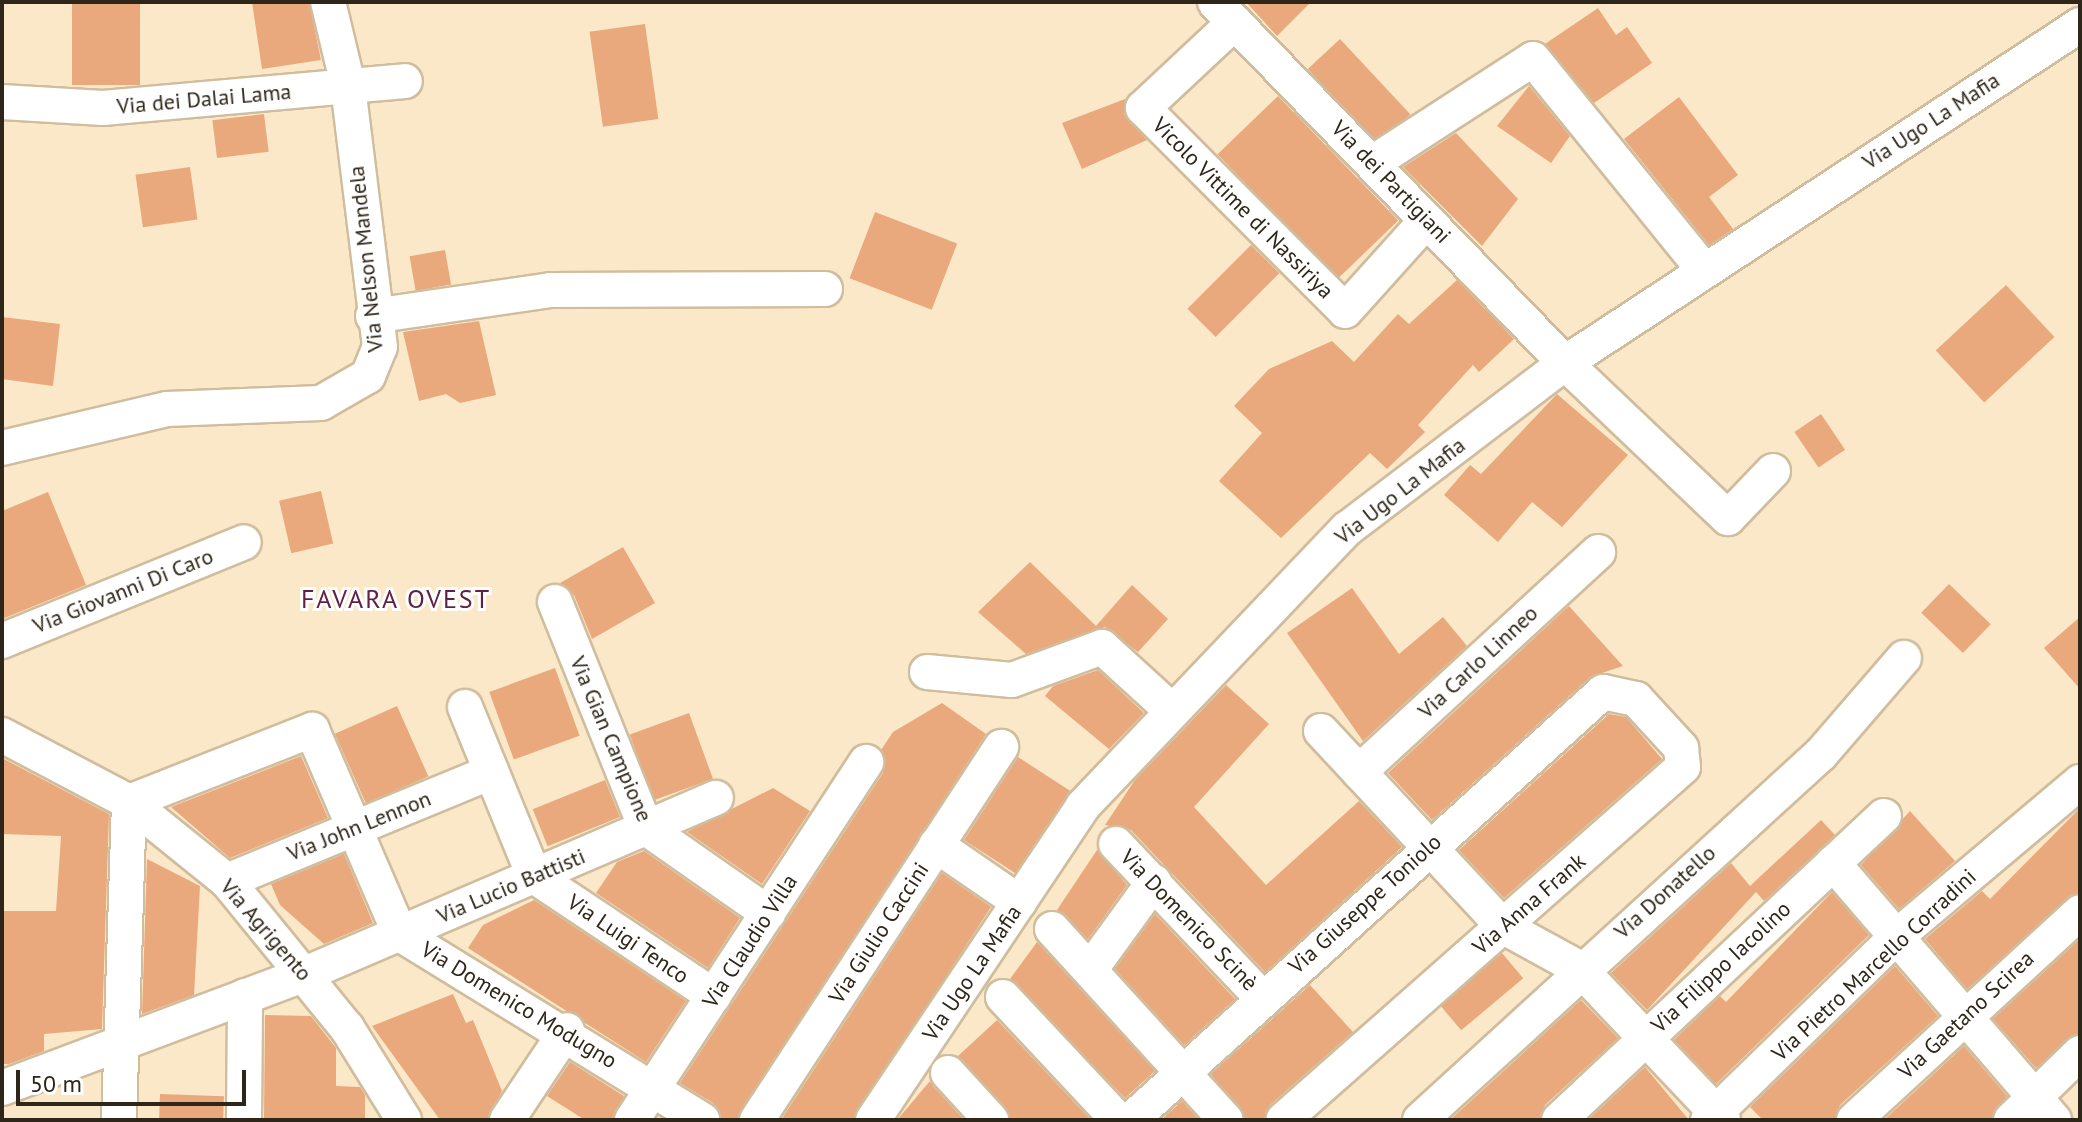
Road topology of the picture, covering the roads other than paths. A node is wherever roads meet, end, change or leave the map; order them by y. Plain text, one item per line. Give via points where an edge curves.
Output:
1 (328, 2) edge
2 (1225, 12) edge
3 (2080, 25) edge
4 (405, 81) dead end
5 (348, 85) junction
6 (2, 102) edge
7 (1374, 162) junction
8 (1427, 220) junction
9 (1704, 270) junction
10 (825, 289) dead end
11 (373, 316) junction
12 (1565, 363) junction
13 (2, 448) edge
14 (1773, 471) dead end
15 (244, 542) dead end
16 (1598, 552) dead end
17 (555, 602) dead end
18 (2, 641) edge
19 (1904, 658) dead end
20 (927, 672) dead end
21 (1603, 692) joint
22 (465, 707) dead end
23 (1170, 709) junction
24 (1321, 731) dead end
25 (2, 735) edge
26 (1001, 747) dead end
27 (866, 762) dead end
28 (491, 772) junction
29 (1359, 772) junction
30 (2080, 782) edge
31 (716, 798) dead end
32 (129, 802) junction
33 (1884, 816) dead end
34 (355, 828) junction
35 (646, 828) junction
36 (1116, 844) dead end
37 (936, 845) junction
38 (1428, 848) junction
39 (1833, 863) junction
40 (534, 876) junction
41 (227, 881) junction
42 (1154, 882) junction
43 (1019, 902) junction
44 (2080, 912) edge
45 (768, 913) junction
46 (1504, 927) junction
47 (1052, 929) dead end
48 (400, 934) junction
49 (1896, 937) junction
50 (1579, 968) junction
51 (1090, 970) junction
52 (305, 974) junction
53 (245, 996) junction
54 (714, 996) junction
55 (1003, 997) dead end
56 (1261, 997) junction
57 (1963, 1015) junction
58 (567, 1030) junction
59 (1645, 1038) junction
60 (121, 1043) junction
61 (2080, 1053) edge
62 (948, 1073) dead end
63 (1183, 1073) junction
64 (2, 1088) edge
65 (653, 1088) junction
66 (2033, 1113) edge
67 (1716, 1117) edge
68 (119, 1120) edge
69 (244, 1120) edge
70 (404, 1120) edge
71 (507, 1120) edge
72 (632, 1120) edge
73 (702, 1120) edge
74 (757, 1120) edge
75 (873, 1120) edge
76 (991, 1120) edge
77 (1118, 1120) edge
78 (1131, 1120) edge
79 (1226, 1120) edge
80 (1283, 1120) edge
81 (1420, 1120) edge
82 (1559, 1120) edge
83 (1854, 1120) edge

1 - 5 street, Via Nelson Mandela
2 - 7 street, Via dei Partigiani
2 - 8 street, Vicolo Vittime di Nassiriya via 1143,108 1345,311
3 - 9 street, Via Ugo La Mafia
4 - 5 street, Via dei Dalai Lama
5 - 6 street, Via dei Dalai Lama via 103,108
5 - 11 street, Via Nelson Mandela
7 - 8 street, Via dei Partigiani
7 - 9 street via 1533,59
8 - 12 street, Via dei Partigiani
9 - 12 street, Via Ugo La Mafia
10 - 11 street via 551,290
11 - 13 street, Via Nelson Mandela via 374,368 333,401 167,409
12 - 14 street, Via dei Partigiani via 1728,518
12 - 23 street, Via Ugo La Mafia via 1347,529
15 - 18 street, Via Giovanni Di Caro
16 - 29 street, Via Carlo Linneo
17 - 35 street, Via Gian Campione
19 - 50 street, Via Donatello via 1821,754
20 - 23 street via 1012,680 1102,647
21 - 38 street, Via Giuseppe Toniolo
21 - 46 street, Via Anna Frank via 1636,699 1681,748 1683,767
22 - 28 street
23 - 43 street, Via Ugo La Mafia via 1083,806
24 - 29 street
25 - 32 street, Via Agrigento
26 - 37 street, Via Giulio Caccini
27 - 45 street, Via Claudio Villa
28 - 34 street, Via John Lennon
28 - 40 street
29 - 38 street
30 - 49 street, Via Pietro Marcello Corradini
31 - 35 street, Via Lucio Battisti
32 - 34 street, Via Domenico Modugno via 312,730
32 - 41 street, Via Agrigento
32 - 60 street
33 - 39 street, Via Filippo Iacolino
34 - 41 street, Via John Lennon
34 - 48 street, Via Domenico Modugno
35 - 40 street, Via Lucio Battisti
35 - 45 street, Via Gian Campione
36 - 42 street, Via Domenico Scinè
37 - 43 street
37 - 74 street, Via Giulio Caccini
38 - 46 street
38 - 56 street, Via Giuseppe Toniolo
39 - 49 street
39 - 59 street, Via Filippo Iacolino
40 - 48 street, Via Lucio Battisti
40 - 54 street, Via Luigi Tenco
41 - 52 street, Via Agrigento
42 - 51 street
42 - 56 street, Via Domenico Scinè
43 - 75 street, Via Ugo La Mafia
44 - 57 street, Via Gaetano Scirea
45 - 54 street, Via Claudio Villa
46 - 50 street
46 - 80 street, Via Anna Frank
47 - 51 street
48 - 52 street, Via Lucio Battisti
48 - 58 street, Via Domenico Modugno
49 - 57 street
49 - 67 street, Via Pietro Marcello Corradini
50 - 59 street
50 - 81 street, Via Donatello
51 - 63 street
52 - 53 street, Via Lucio Battisti
52 - 70 street, Via Agrigento
53 - 60 street, Via Lucio Battisti
53 - 69 street
54 - 65 street, Via Claudio Villa
55 - 77 street
56 - 63 street, Via Giuseppe Toniolo
57 - 66 street
57 - 83 street, Via Gaetano Scirea
58 - 65 street, Via Domenico Modugno
58 - 71 street
59 - 67 street
59 - 82 street, Via Filippo Iacolino
60 - 64 street, Via Lucio Battisti
60 - 68 street
61 - 66 street
62 - 76 street
63 - 78 street, Via Giuseppe Toniolo
63 - 79 street
65 - 72 street, Via Claudio Villa
65 - 73 street, Via Domenico Modugno

